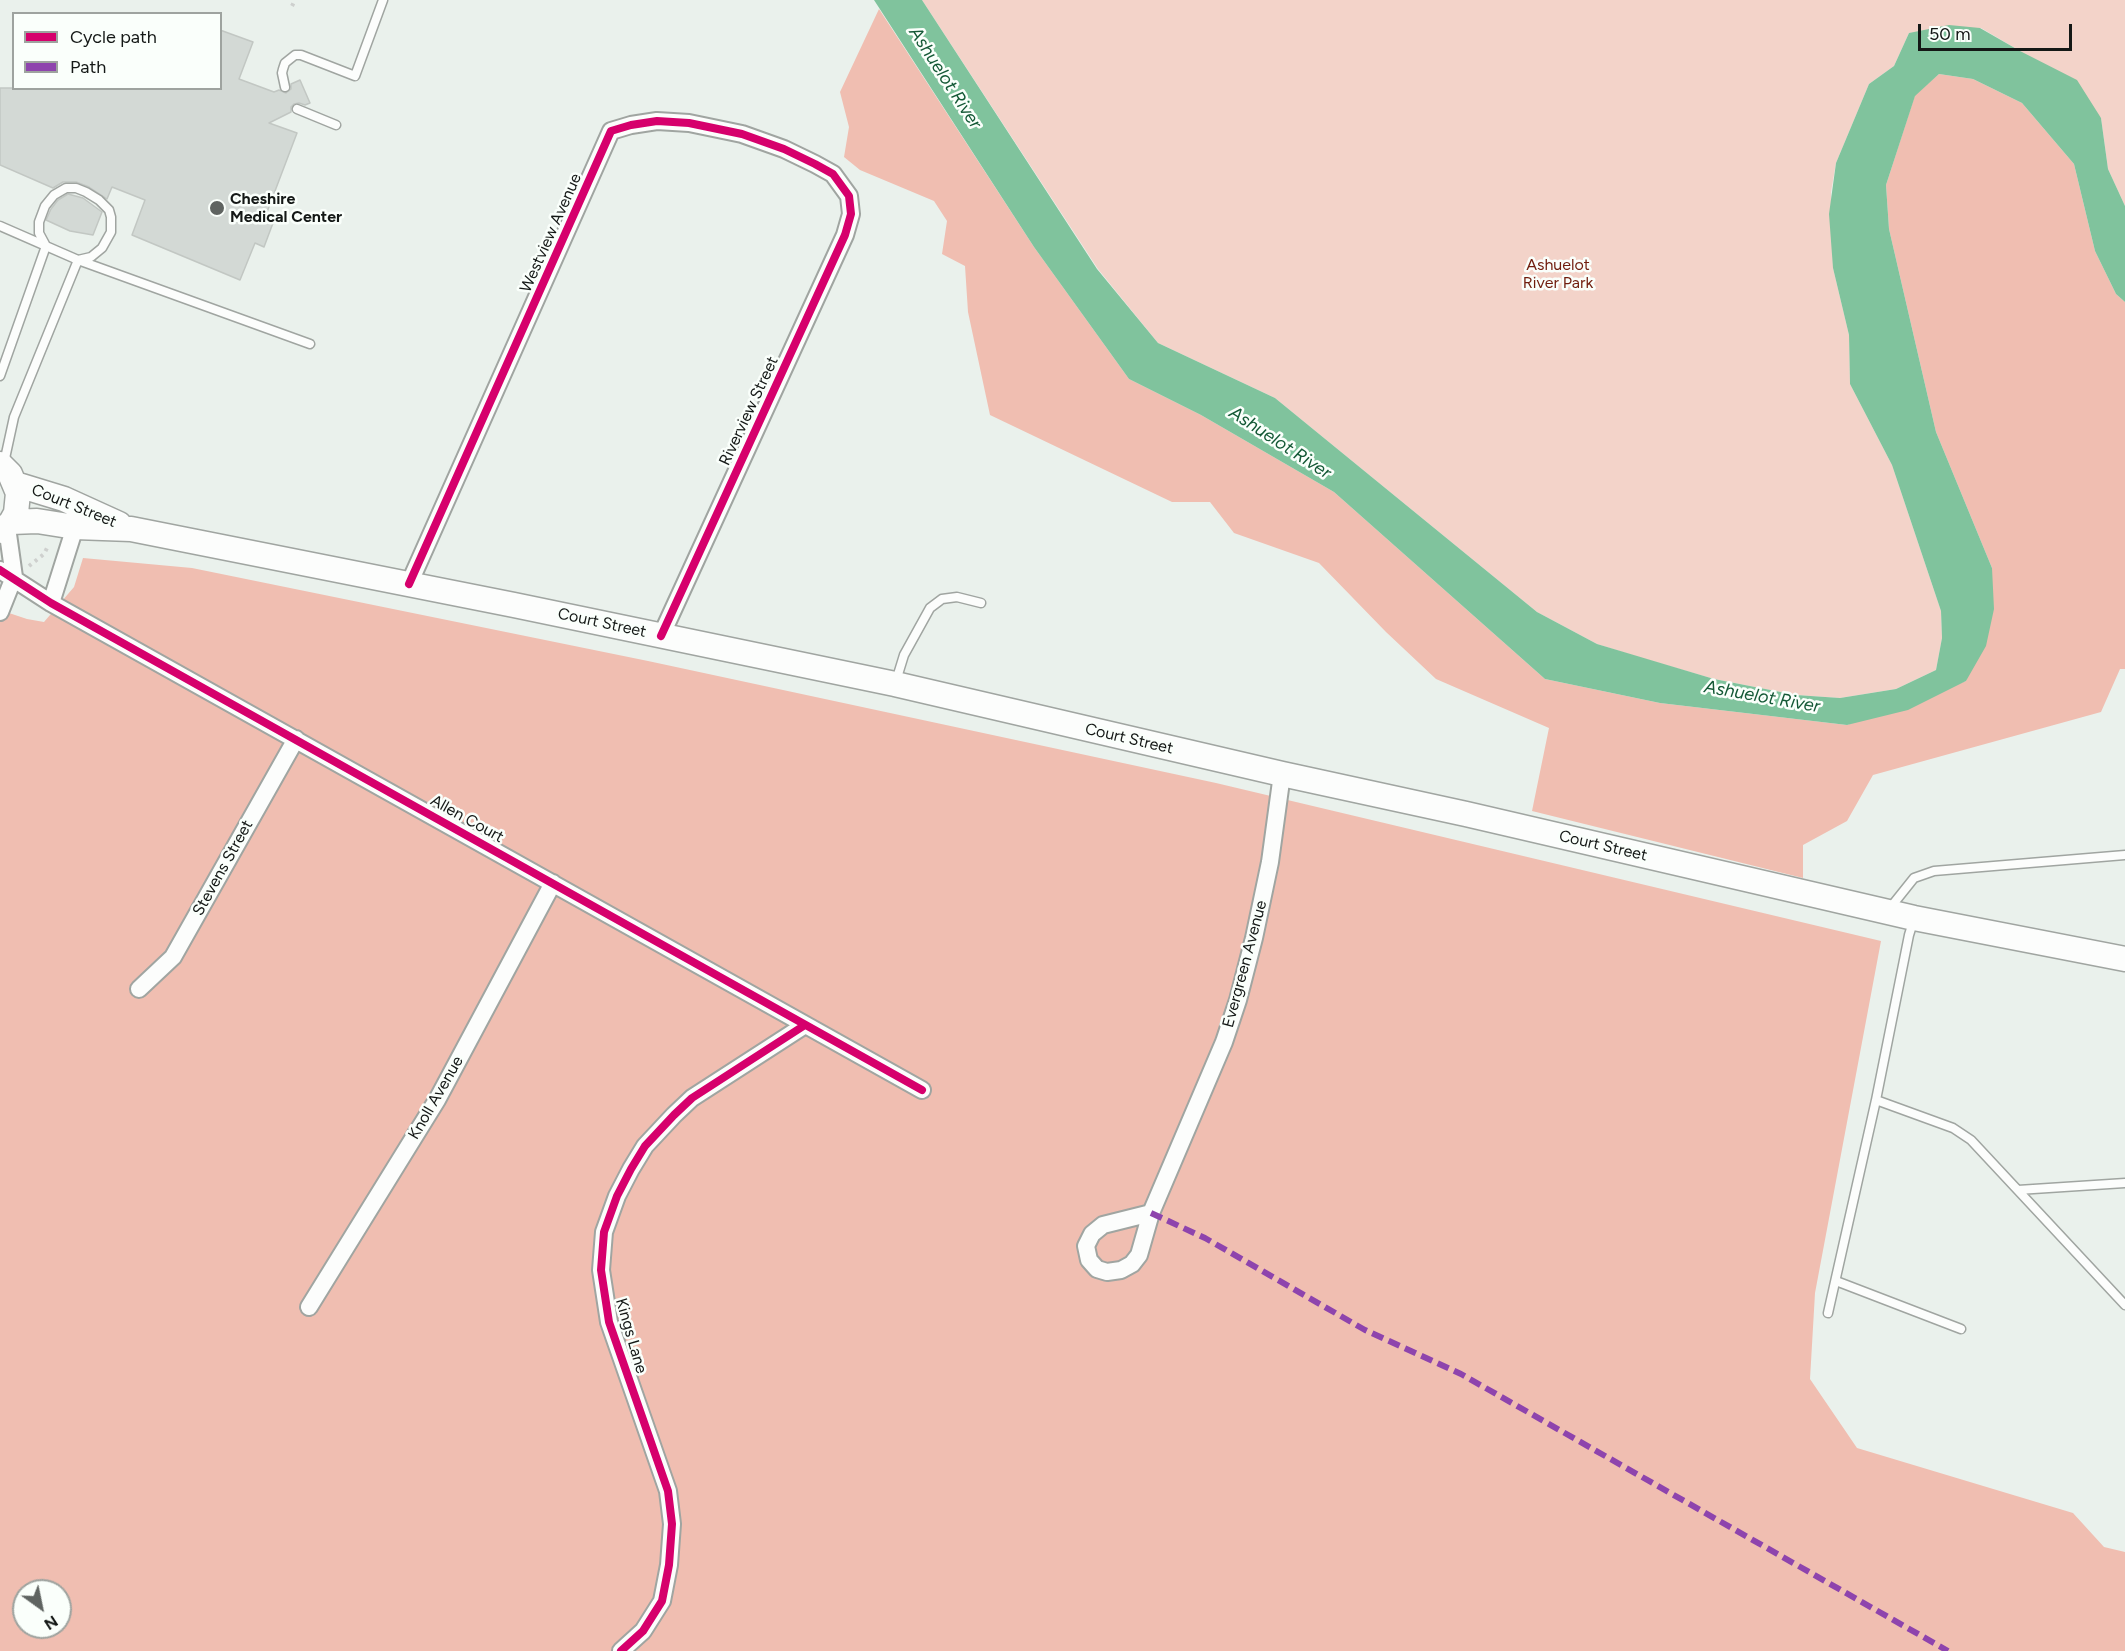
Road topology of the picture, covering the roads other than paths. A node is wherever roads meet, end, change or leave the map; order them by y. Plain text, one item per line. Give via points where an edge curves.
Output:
1 (383, 0) edge
2 (285, 87) dead end
3 (297, 110) dead end
4 (336, 125) dead end
5 (849, 196) joint
6 (0, 226) edge
7 (46, 246) junction
8 (78, 260) junction
9 (310, 344) dead end
10 (0, 376) edge
11 (6, 472) edge
12 (6, 527) edge
13 (75, 527) junction
14 (131, 530) junction
15 (7, 574) edge
16 (409, 584) junction
17 (51, 603) junction
18 (981, 603) dead end
19 (0, 612) edge
20 (661, 636) junction
21 (895, 684) junction
22 (296, 739) junction
23 (1282, 774) junction
24 (2125, 855) edge
25 (553, 883) junction
26 (1888, 911) junction
27 (1914, 918) junction
28 (2125, 959) edge
29 (139, 989) dead end
30 (806, 1025) junction
31 (922, 1090) dead end
32 (1876, 1100) junction
33 (2125, 1183) edge
34 (2018, 1190) junction
35 (1151, 1213) dead end
36 (1836, 1281) junction
37 (2125, 1305) edge
38 (309, 1306) dead end
39 (1828, 1314) dead end
40 (1961, 1329) dead end
41 (621, 1651) edge

1 - 2 lane via 355,76 295,55 283,69
3 - 4 lane
5 - 16 street, Westview Avenue via 833,174 816,164 742,134 657,121 611,131
5 - 20 street, Riverview Street via 851,214 845,235
6 - 7 lane
7 - 8 lane
7 - 8 lane via 39,233 45,206 66,188 86,192 109,210 111,232 102,248 91,257
7 - 10 lane
8 - 9 lane
8 - 11 lane via 14,417
11 - 12 main road, Court Street via 18,503
11 - 14 main road, Court Street
12 - 13 main road, Court Street via 37,522
12 - 15 street
13 - 14 main road, Court Street
13 - 17 street
14 - 16 main road, Court Street
15 - 17 street, Allen Court
15 - 19 street
16 - 20 main road, Court Street
17 - 22 street, Allen Court
18 - 21 lane via 957,597 942,599 930,608 904,655
20 - 21 main road, Court Street
21 - 23 main road, Court Street
22 - 25 street, Allen Court
22 - 29 street, Stevens Street via 173,957
23 - 26 main road, Court Street
23 - 35 street, Evergreen Avenue via 1270,862 1238,1000
24 - 26 lane via 1934,871 1914,878
25 - 30 street, Allen Court
25 - 38 street, Knoll Avenue via 437,1100
26 - 27 main road, Court Street
27 - 28 main road, Court Street
27 - 32 lane
30 - 31 street, Allen Court
30 - 41 street, Kings Lane via 692,1098 674,1115 645,1146 631,1169 604,1232 601,1270 609,1322 668,1491 672,1524 662,1601 643,1630
32 - 34 lane via 1953,1128 1971,1140
32 - 36 lane
33 - 34 lane
34 - 37 lane
36 - 39 lane
36 - 40 lane

